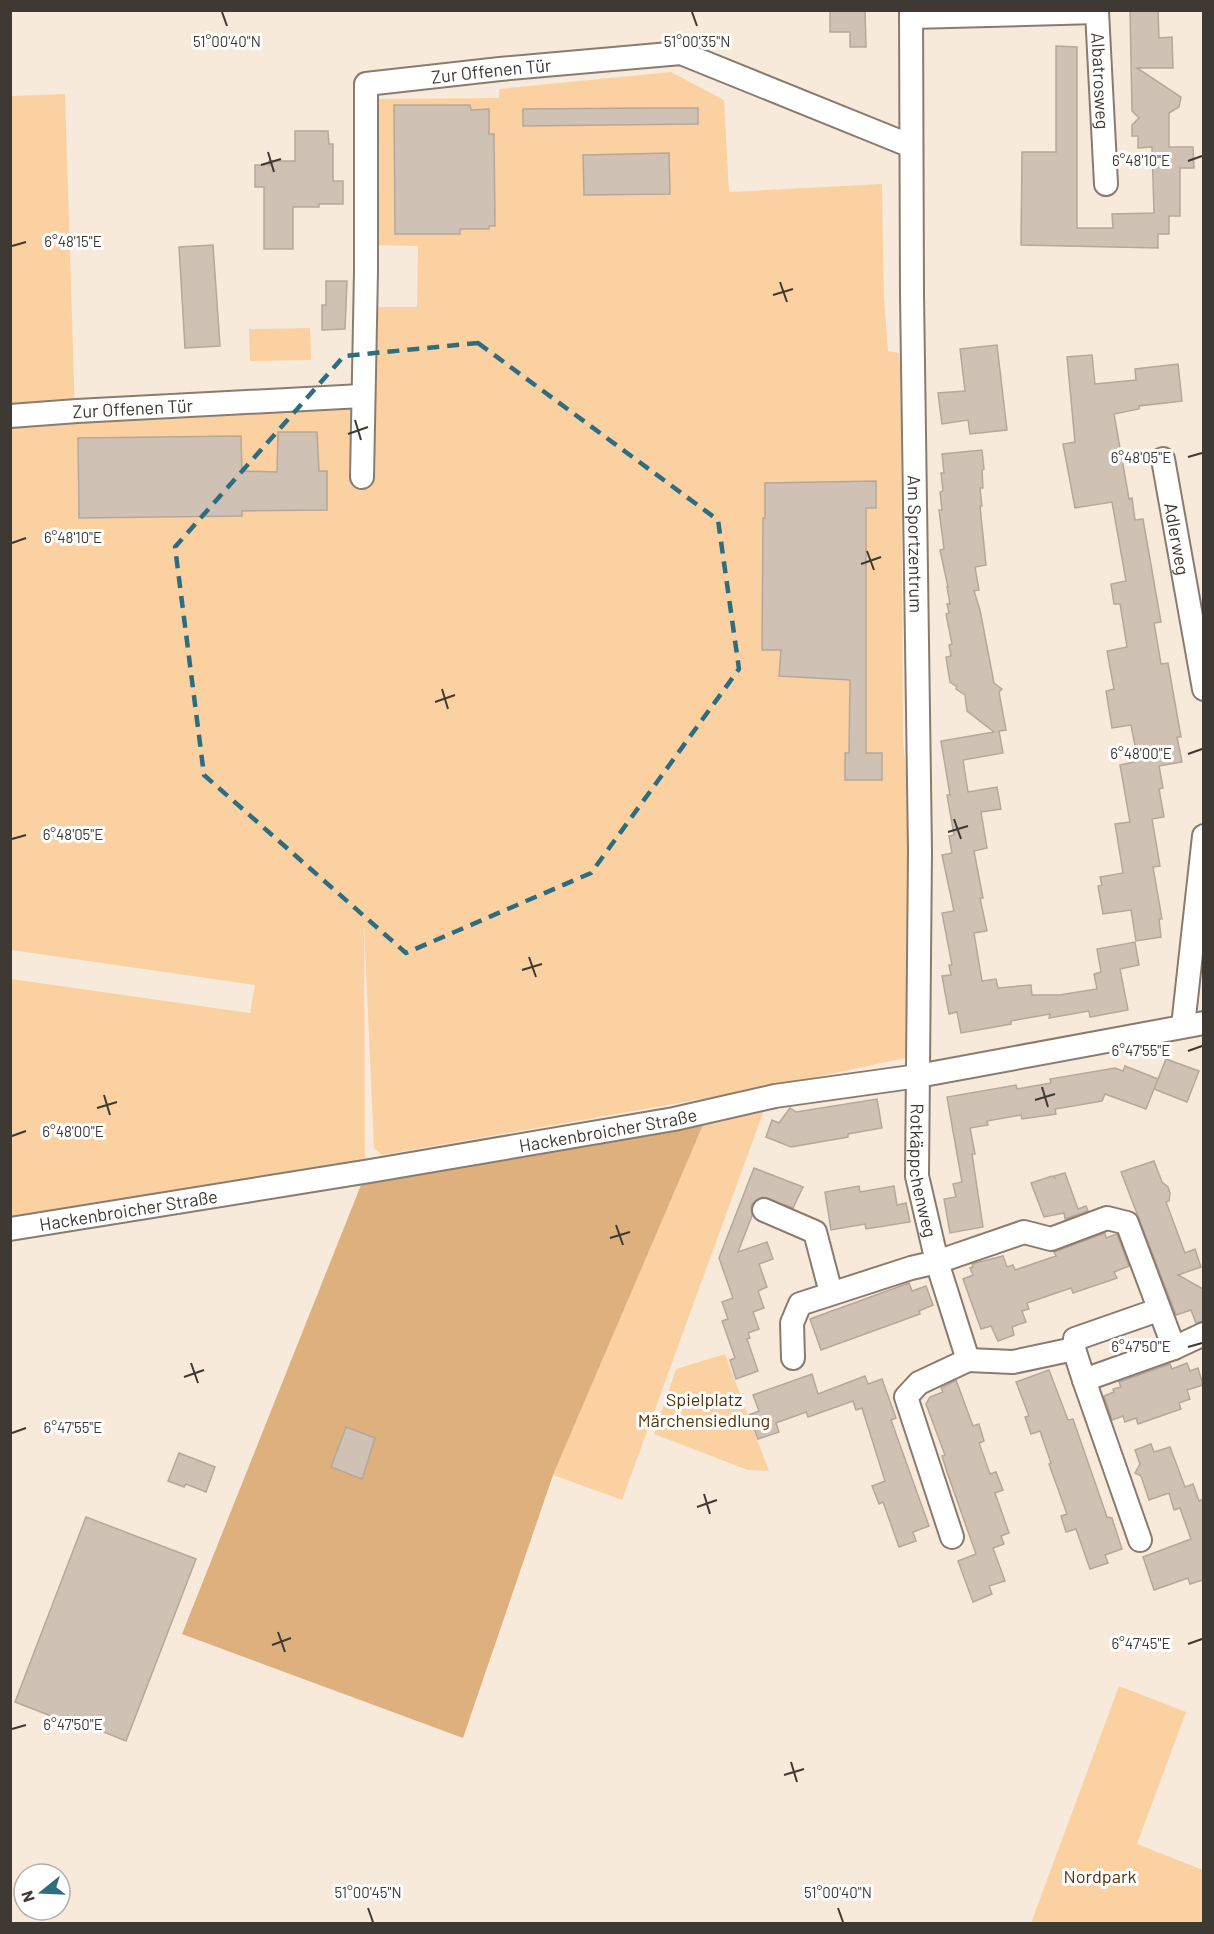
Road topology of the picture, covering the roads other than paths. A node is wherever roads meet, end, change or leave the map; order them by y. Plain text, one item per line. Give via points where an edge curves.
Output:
1 (1097, 11) edge
2 (911, 14) edge
3 (911, 146) junction
4 (1106, 184) dead end
5 (362, 396) junction
6 (10, 416) edge
7 (1163, 459) dead end
8 (362, 477) dead end
9 (1203, 689) edge
10 (1203, 836) edge
11 (1193, 1024) edge
12 (918, 1076) junction
13 (764, 1210) dead end
14 (10, 1229) edge
15 (937, 1262) junction
16 (831, 1293) junction
17 (1158, 1310) junction
18 (1203, 1334) edge
19 (1174, 1348) junction
20 (1074, 1349) junction
21 (794, 1358) dead end
22 (968, 1360) junction
23 (1084, 1380) junction
24 (952, 1537) dead end
25 (1140, 1540) dead end

1 - 2 street, Albatrosweg
1 - 4 street, Albatrosweg
2 - 3 street, Am Sportzentrum
3 - 5 street, Zur Offenen Tür via 681,53 366,84
3 - 12 street, Am Sportzentrum via 920,851
5 - 6 street, Zur Offenen Tür
5 - 8 street, Zur Offenen Tür
7 - 9 street, Adlerweg
10 - 11 street
11 - 12 street, Hackenbroicher Straße
12 - 14 street, Hackenbroicher Straße via 775,1096 674,1119 370,1172
12 - 15 street, Rotkäppchenweg via 917,1176
13 - 16 street via 814,1232
15 - 16 street, Rotkäppchenweg
15 - 17 street via 1024,1232 1051,1239 1107,1218 1127,1223
15 - 22 street, Rotkäppchenweg
16 - 21 street, Rotkäppchenweg via 800,1304 792,1323
17 - 19 street
17 - 20 street via 1075,1339
18 - 19 street
19 - 23 street
20 - 22 street via 1013,1362
20 - 23 street
22 - 24 street via 919,1383 906,1397
23 - 25 street

